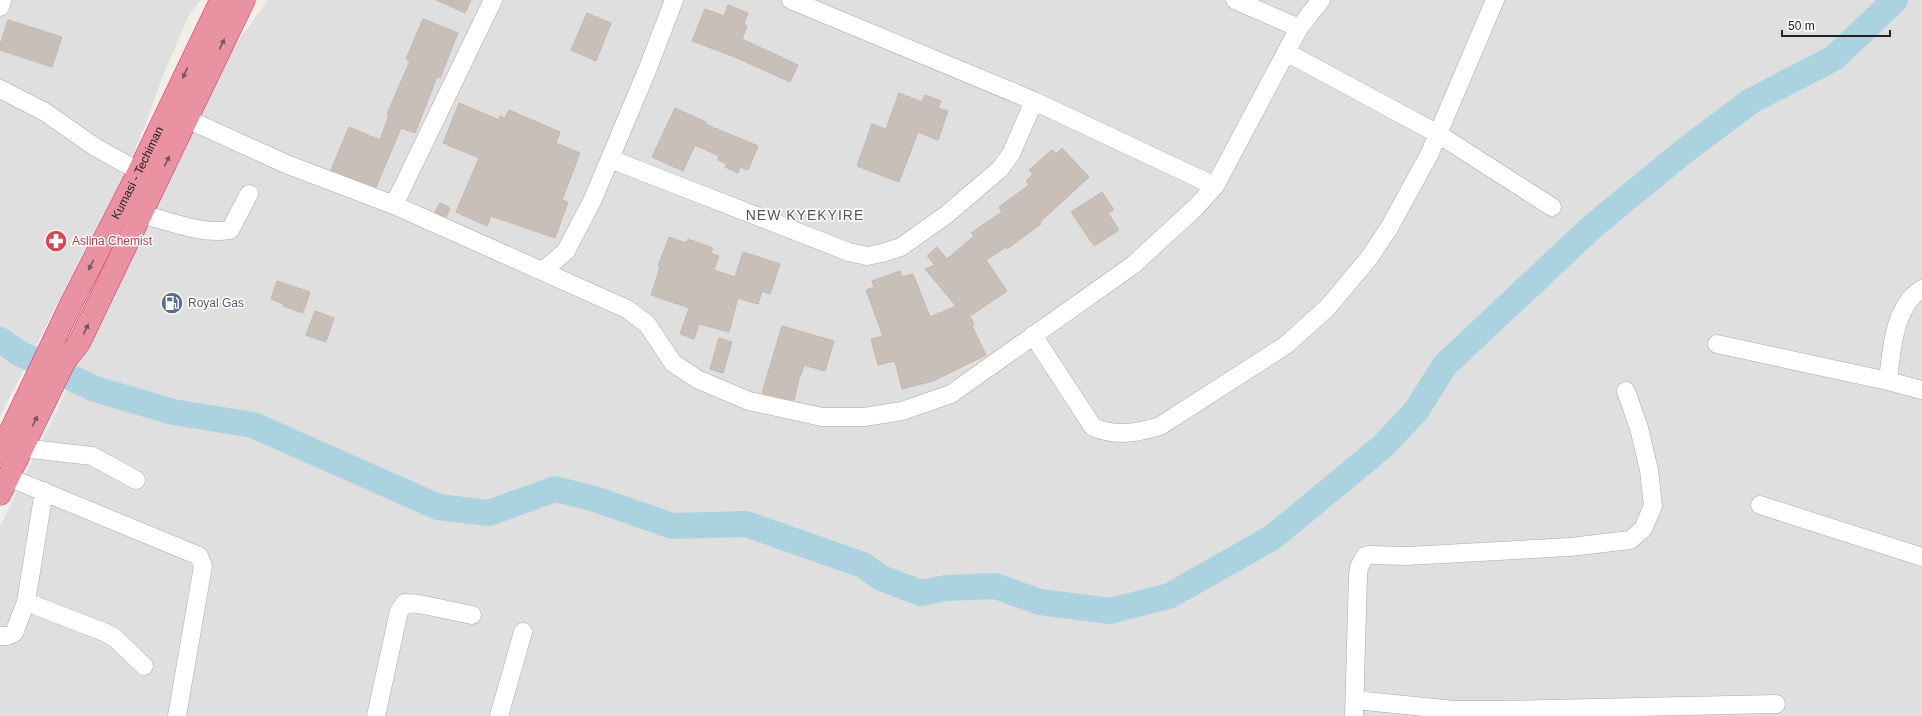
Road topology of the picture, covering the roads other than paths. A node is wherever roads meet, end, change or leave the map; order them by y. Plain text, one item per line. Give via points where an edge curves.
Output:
1 (2, 0) edge
2 (221, 0) edge
3 (244, 0) edge
4 (493, 0) edge
5 (674, 0) edge
6 (791, 0) edge
7 (1235, 0) edge
8 (1321, 0) edge
9 (1495, 0) edge
10 (0, 7) edge
11 (1300, 28) junction
12 (1286, 52) junction
13 (0, 89) edge
14 (1034, 101) junction
15 (187, 119) junction
16 (1438, 134) junction
17 (610, 159) junction
18 (148, 176) junction
19 (1215, 186) junction
20 (249, 194) dead end
21 (394, 205) junction
22 (1552, 207) dead end
23 (142, 214) junction
24 (543, 271) junction
25 (1922, 289) edge
26 (1033, 335) junction
27 (1717, 344) dead end
28 (46, 378) junction
29 (1888, 381) junction
30 (1922, 390) edge
31 (1626, 391) dead end
32 (22, 448) junction
33 (0, 453) edge
34 (136, 480) dead end
35 (4, 485) edge
36 (44, 491) junction
37 (1760, 504) dead end
38 (1922, 557) edge
39 (26, 602) junction
40 (472, 615) dead end
41 (523, 632) dead end
42 (0, 636) edge
43 (144, 666) dead end
44 (1776, 704) dead end
45 (1355, 708) edge
46 (177, 716) edge
47 (376, 716) edge
48 (499, 716) edge

1 - 10 street
2 -> 18 highway, Kumasi - Techiman
15 -> 3 highway
4 - 21 street
5 - 17 street
6 - 14 street
7 - 11 street
8 - 11 street
9 - 16 street
11 - 12 street
12 - 16 street
12 - 19 street
13 - 18 street via 45,112 95,147
14 - 17 street via 1011,154 1000,169 946,215 901,247 866,256 849,252
14 - 19 street
18 -> 15 highway
15 - 21 street via 286,164
16 - 22 street
16 - 26 street via 1414,185 1389,228 1328,307 1286,345 1160,426 1122,434 1104,432 1093,427
17 - 24 street via 566,251
18 - 23 highway
18 -> 28 highway, Kumasi - Techiman via 53,342
19 - 26 street via 1133,265
20 - 23 street via 230,230 218,232 196,228
21 - 24 street
28 -> 23 highway via 65,362 79,343
24 - 26 street via 627,309 646,324 673,363 697,379 749,402 822,417 864,417 902,411 951,394
25 - 29 street via 1910,300 1901,317 1893,343
27 - 29 street
32 -> 28 highway
28 - 33 highway, Kumasi - Techiman
29 - 30 street
31 - 45 street via 1639,428 1649,470 1653,506 1643,529 1630,540 1570,547 1364,556 1358,567
32 - 34 street via 92,456
32 - 35 highway
35 - 36 street
36 - 39 street
36 - 46 street via 192,552 202,561 202,574
37 - 38 street
39 - 42 street via 14,633
39 - 43 street via 115,638
40 - 47 street via 419,604 405,604 400,610
41 - 48 street
44 - 45 street via 1499,710

